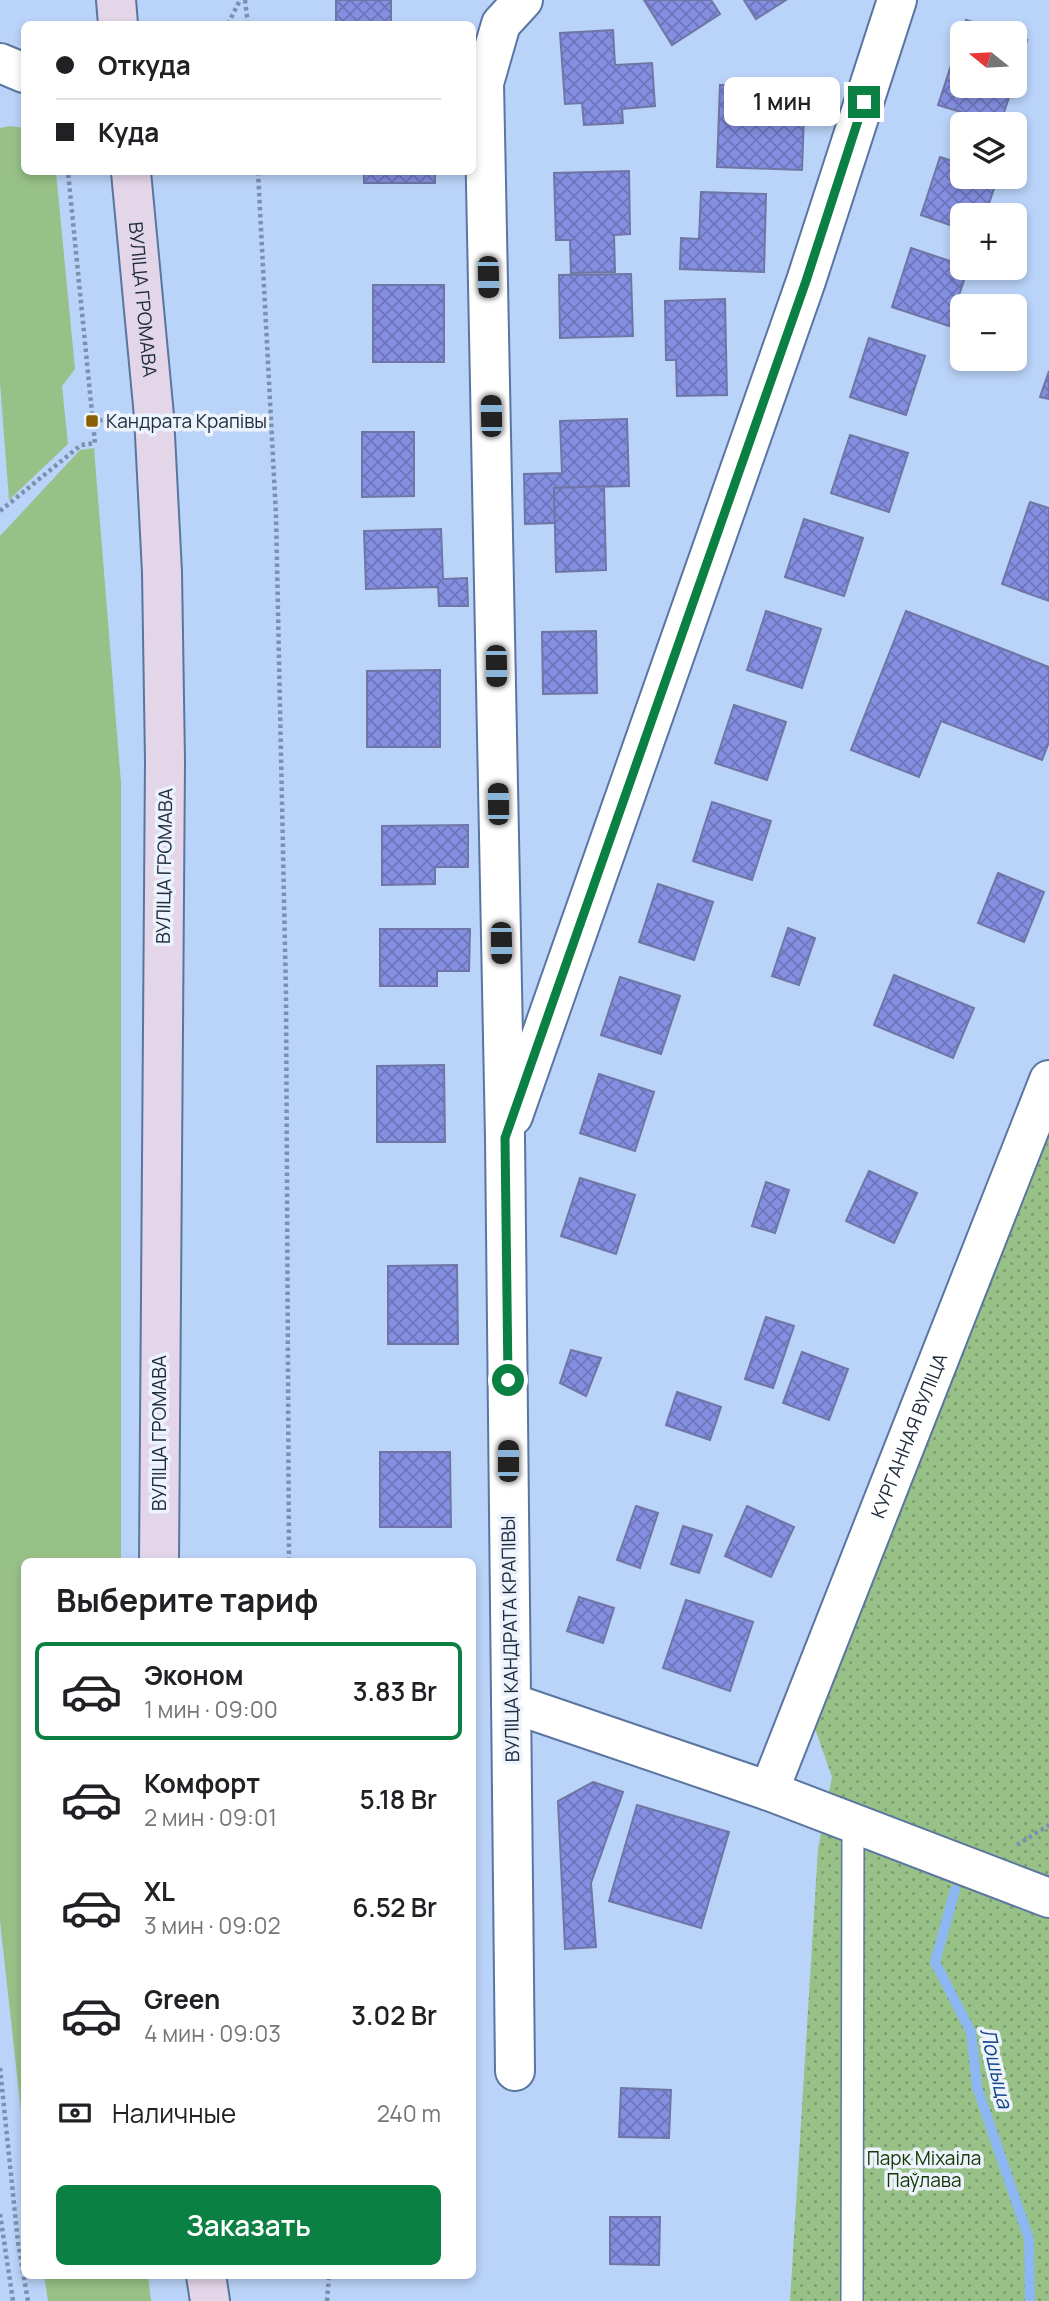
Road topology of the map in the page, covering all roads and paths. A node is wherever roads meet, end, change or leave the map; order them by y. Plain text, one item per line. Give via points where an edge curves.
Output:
1 (116, 0) edge
2 (243, 0) edge
3 (523, 0) edge
4 (897, 0) edge
5 (118, 21) edge
6 (230, 21) edge
7 (246, 21) edge
8 (0, 63) edge
9 (21, 72) edge
10 (68, 175) edge
11 (258, 175) edge
12 (126, 182) edge
13 (0, 511) edge
14 (1049, 1080) edge
15 (505, 1138) junction
16 (159, 1558) edge
17 (289, 1558) edge
18 (510, 1703) junction
19 (769, 1791) junction
20 (853, 1823) junction
21 (1049, 1898) edge
22 (0, 2068) edge
23 (515, 2071) dead end
24 (0, 2214) edge
25 (21, 2260) edge
26 (24, 2279) edge
27 (207, 2279) edge
28 (329, 2279) edge
29 (13, 2301) edge
30 (28, 2301) edge
31 (210, 2301) edge
32 (327, 2301) edge
33 (852, 2301) edge

1 - 5 main road
2 - 6 path
2 - 7 path
3 - 15 street, ВУЛІЦА КАНДРАТА КРАПІВЫ via 501,24 484,83
4 - 15 street via 801,294
8 - 9 street
10 - 13 path via 95,443 81,445
11 - 17 path via 276,528 286,1009
12 - 16 main road, ВУЛІЦА ГРОМАВА via 154,416 162,572 165,761
14 - 19 street, КУРГАННАЯ ВУЛІЦА
15 - 18 street, ВУЛІЦА КАНДРАТА КРАПІВЫ
18 - 19 street
18 - 23 street, ВУЛІЦА КАНДРАТА КРАПІВЫ
19 - 20 street
20 - 21 street
20 - 33 lane
22 - 25 path
24 - 29 path
26 - 30 path
27 - 31 main road
28 - 32 path

